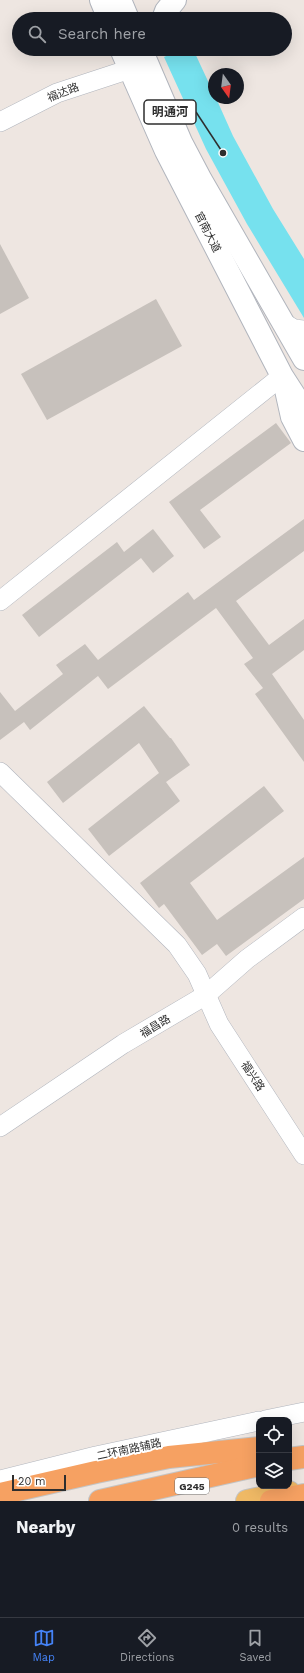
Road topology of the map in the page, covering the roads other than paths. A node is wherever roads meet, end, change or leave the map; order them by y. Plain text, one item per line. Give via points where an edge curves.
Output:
1 (101, 0) edge
2 (120, 0) edge
3 (176, 0) edge
4 (106, 12) edge
5 (125, 12) edge
6 (166, 12) edge
7 (124, 56) edge
8 (144, 56) edge
9 (153, 56) edge
10 (130, 70) junction
11 (153, 78) junction
12 (0, 122) edge
13 (282, 322) junction
14 (304, 330) edge
15 (304, 360) edge
16 (282, 376) junction
17 (304, 410) edge
18 (304, 440) edge
19 (0, 601) edge
20 (0, 772) edge
21 (304, 917) edge
22 (206, 995) junction
23 (0, 1127) edge
24 (304, 1155) edge
25 (304, 1412) edge
26 (280, 1417) edge
27 (256, 1422) edge
28 (304, 1446) edge
29 (292, 1447) edge
30 (256, 1448) edge
31 (304, 1457) edge
32 (292, 1459) edge
33 (304, 1462) edge
34 (292, 1464) edge
35 (256, 1466) edge
36 (256, 1472) edge
37 (0, 1480) edge
38 (304, 1490) edge
39 (0, 1494) edge
40 (304, 1495) edge
41 (100, 1501) edge
42 (125, 1501) edge
43 (247, 1501) edge
44 (271, 1501) edge

1 - 4 main road
2 - 5 main road
3 - 6 main road
7 - 10 main road, 官南大道
8 - 11 main road, 官南大道
9 - 11 main road
10 - 12 street, 福达路 via 57,93
10 - 16 main road, 官南大道 via 166,151
11 - 13 main road, 官南大道 via 201,180
13 - 14 street via 294,329
13 - 15 main road, 官南大道
16 - 17 main road, 官南大道
16 - 18 main road via 292,417
16 - 19 street
20 - 22 street, 福兴路 via 177,945 197,974
21 - 22 street, 福昌路 via 247,959
22 - 23 street, 福昌路 via 123,1044
22 - 24 street, 福兴路 via 219,1024
25 - 26 street
27 - 37 street, 二环南路辅路
28 - 29 highway
30 - 39 highway via 169,1457
31 - 32 highway
33 - 34 main road
35 - 41 highway
36 - 42 main road, G245
38 - 43 main road
40 - 44 highway

